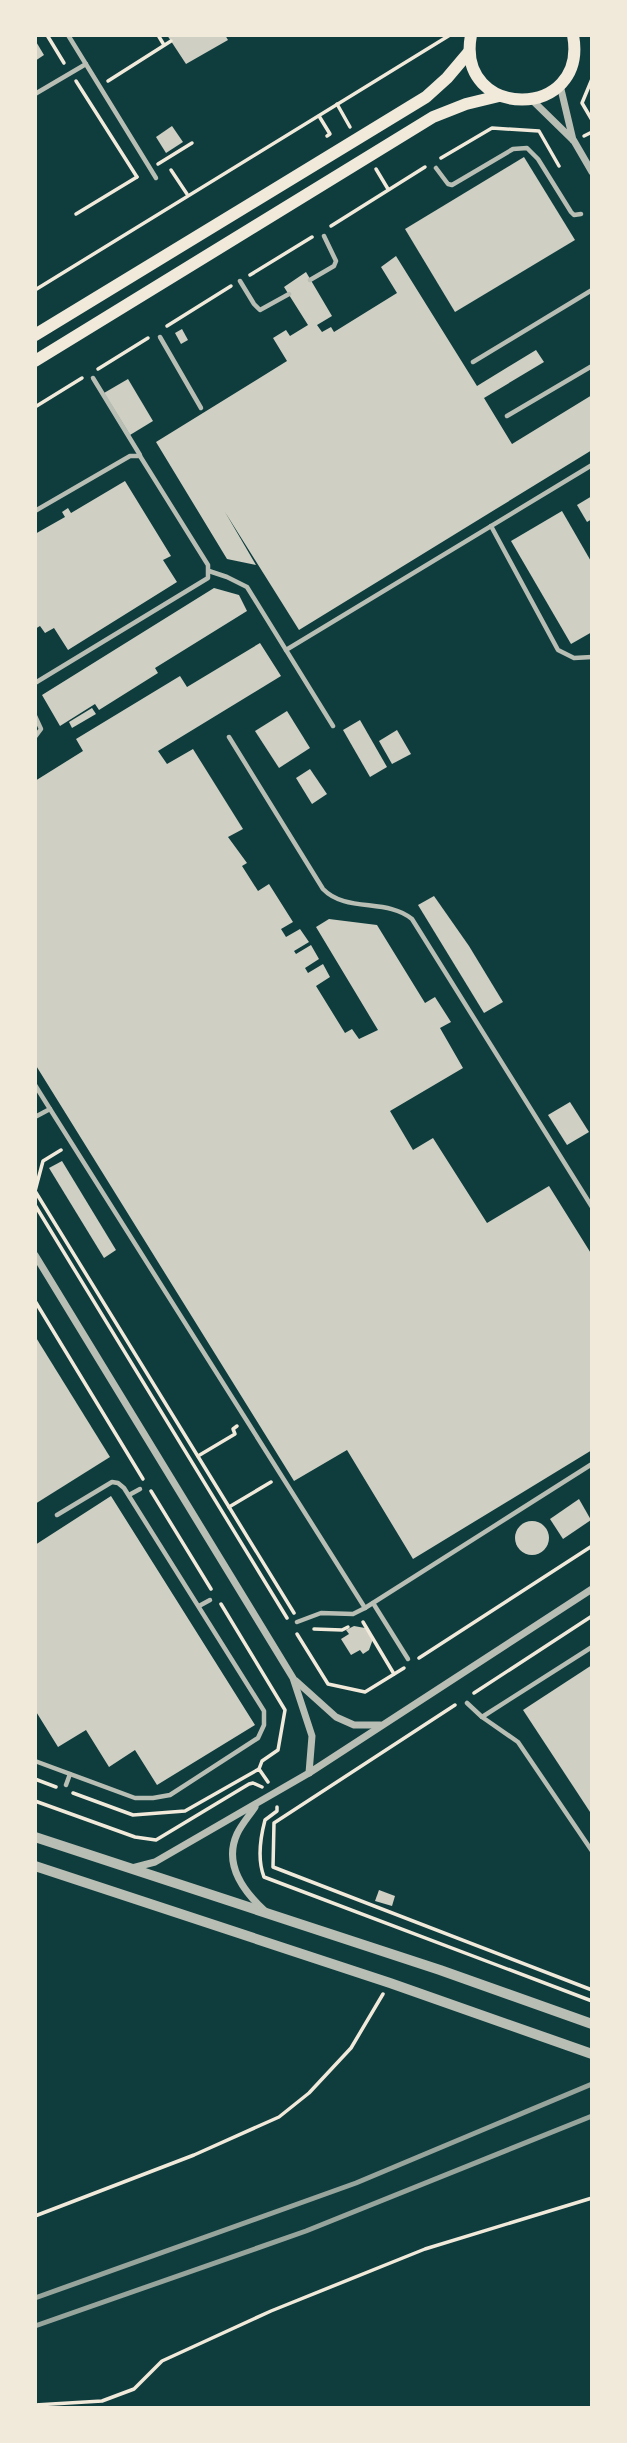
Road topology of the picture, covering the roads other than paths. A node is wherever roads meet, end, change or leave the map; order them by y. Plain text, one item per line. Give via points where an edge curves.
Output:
1 (68, 35) edge
2 (471, 35) edge
3 (584, 35) edge
4 (574, 40) edge
5 (469, 52) junction
6 (86, 64) junction
7 (560, 85) junction
8 (35, 94) edge
9 (499, 96) junction
10 (532, 100) junction
11 (573, 141) junction
12 (436, 167) dead end
13 (592, 172) edge
14 (156, 178) dead end
15 (581, 214) dead end
16 (324, 236) dead end
17 (310, 280) dead end
18 (240, 281) road end
19 (592, 290) edge
20 (289, 294) dead end
21 (35, 335) edge
22 (160, 337) dead end
23 (35, 361) edge
24 (473, 362) dead end
25 (592, 366) edge
26 (93, 378) dead end
27 (201, 408) dead end
28 (507, 416) dead end
29 (140, 456) junction
30 (592, 465) edge
31 (35, 511) edge
32 (491, 526) junction
33 (209, 571) junction
34 (286, 650) junction
35 (592, 657) edge
36 (35, 682) edge
37 (35, 716) edge
38 (333, 726) dead end
39 (35, 737) edge
40 (229, 737) dead end
41 (36, 1087) edge
42 (50, 1109) junction
43 (35, 1117) edge
44 (592, 1208) edge
45 (35, 1255) edge
46 (592, 1464) edge
47 (140, 1489) dead end
48 (129, 1495) junction
49 (57, 1515) dead end
50 (592, 1589) edge
51 (209, 1601) dead end
52 (373, 1603) junction
53 (199, 1606) junction
54 (365, 1608) junction
55 (298, 1622) road end
56 (592, 1647) edge
57 (409, 1661) road end
58 (293, 1678) junction
59 (467, 1703) dead end
60 (482, 1717) junction
61 (381, 1725) junction
62 (35, 1761) edge
63 (309, 1773) junction
64 (70, 1774) junction
65 (66, 1785) dead end
66 (257, 1804) junction
67 (35, 1837) edge
68 (592, 1851) edge
69 (35, 1866) edge
70 (128, 1869) junction
71 (271, 1916) junction
72 (592, 2024) edge
73 (592, 2054) edge

1 - 6 lane
2 - 5 main road
3 - 4 main road
4 - 7 main road via 572,65
5 - 9 main road via 475,73
5 - 21 main road via 426,97
6 - 8 lane
6 - 14 lane
7 - 10 main road
7 - 11 street
9 - 10 main road
9 - 23 main road via 433,117
10 - 11 street
11 - 13 street
12 - 15 lane via 452,185 513,149 527,148 573,215
16 - 17 lane via 336,261
18 - 20 lane via 260,310
19 - 24 lane
22 - 27 lane
25 - 28 lane
26 - 29 lane
29 - 31 lane via 130,456
29 - 33 lane
30 - 32 lane
32 - 34 lane
32 - 35 lane via 558,650 574,658
33 - 34 lane via 247,587
33 - 36 lane via 208,578
34 - 38 lane
37 - 39 lane via 41,729
40 - 44 lane via 323,890 339,900 398,910 412,919
41 - 42 lane
42 - 43 lane
42 - 54 lane
45 - 58 street
46 - 52 lane
47 - 48 lane
48 - 49 lane via 112,1482
48 - 53 lane
50 - 61 street
51 - 53 lane
52 - 54 lane
52 - 57 lane
53 - 64 lane via 264,1712 258,1738 170,1795 135,1798
54 - 55 lane via 353,1614 321,1613
56 - 60 lane
58 - 61 street via 336,1717 354,1725
58 - 63 street via 312,1736
59 - 60 lane
60 - 68 lane via 518,1742
61 - 63 street
62 - 64 lane
63 - 66 street
64 - 65 lane
66 - 70 street via 155,1862
66 - 71 street via 237,1833 234,1863 249,1896
67 - 70 street
69 - 73 street
70 - 71 street
71 - 72 street

